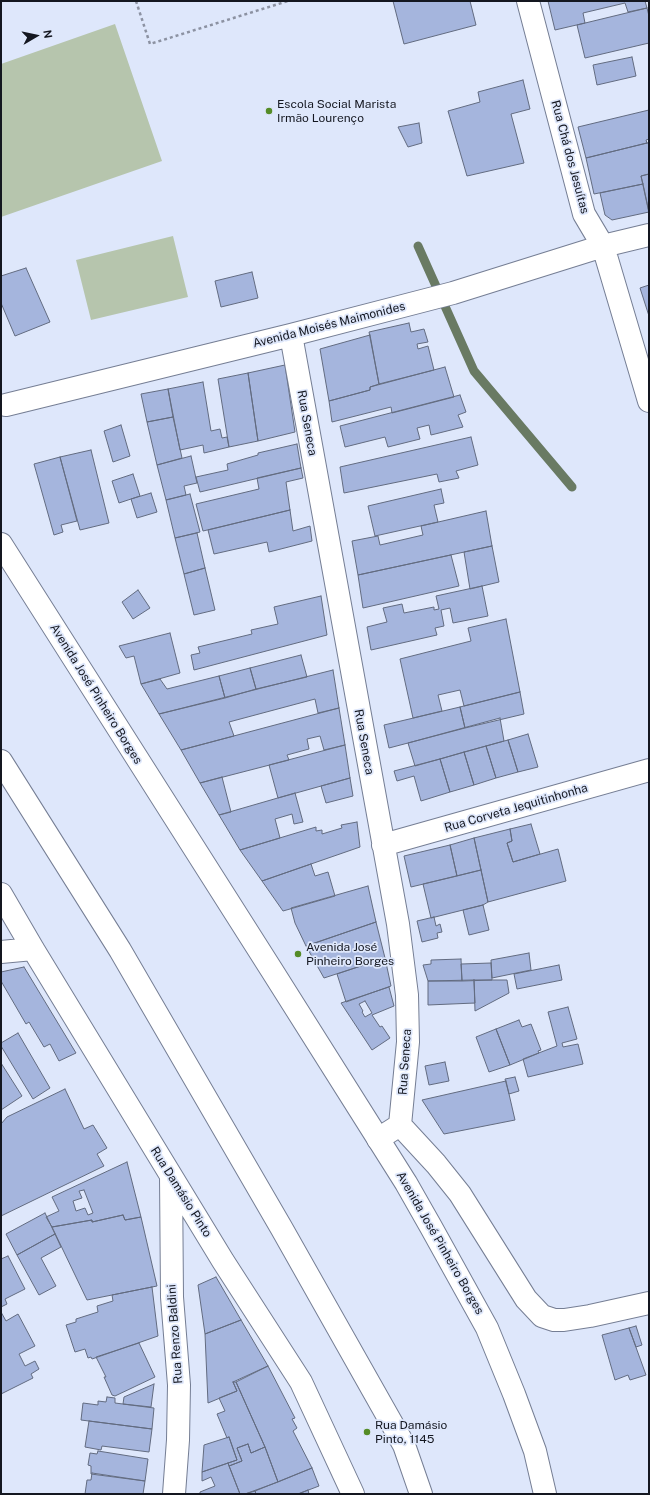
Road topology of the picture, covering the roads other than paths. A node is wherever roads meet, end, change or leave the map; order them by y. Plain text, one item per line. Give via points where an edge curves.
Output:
1 (528, 1) edge
2 (649, 235) edge
3 (603, 246) junction
4 (291, 335) junction
5 (649, 400) edge
6 (6, 405) dead end
7 (1, 544) edge
8 (1, 761) edge
9 (649, 770) edge
10 (383, 845) junction
11 (1, 894) edge
12 (33, 949) junction
13 (1, 952) edge
14 (400, 1125) junction
15 (378, 1139) junction
16 (171, 1175) junction
17 (649, 1303) edge
18 (174, 1494) edge
19 (353, 1494) edge
20 (421, 1494) edge
21 (545, 1494) edge

1 - 3 street, Rua Chá dos Jesuítas via 584,214
2 - 3 street, Avenida Moisés Maimonides
3 - 4 street, Avenida Moisés Maimonides via 453,293
3 - 5 street, Rua Chá dos Jesuítas
4 - 6 street, Avenida Moisés Maimonides
4 - 10 street, Rua Seneca
7 - 15 street, Avenida José Pinheiro Borges
8 - 20 street via 120,950 282,1229 404,1445
9 - 10 street, Rua Corveta Jequitinhonha
10 - 14 street, Rua Seneca via 398,924 407,995 408,1042
11 - 12 street, Rua Damásio Pinto
12 - 13 street
12 - 16 street, Rua Damásio Pinto
14 - 15 street
14 - 17 street via 460,1194 526,1300 542,1316 564,1320
15 - 21 street, Avenida José Pinheiro Borges via 428,1220 487,1328 535,1451
16 - 18 street, Rua Renzo Baldini via 172,1297 179,1385
16 - 19 street, Rua Damásio Pinto via 301,1382

